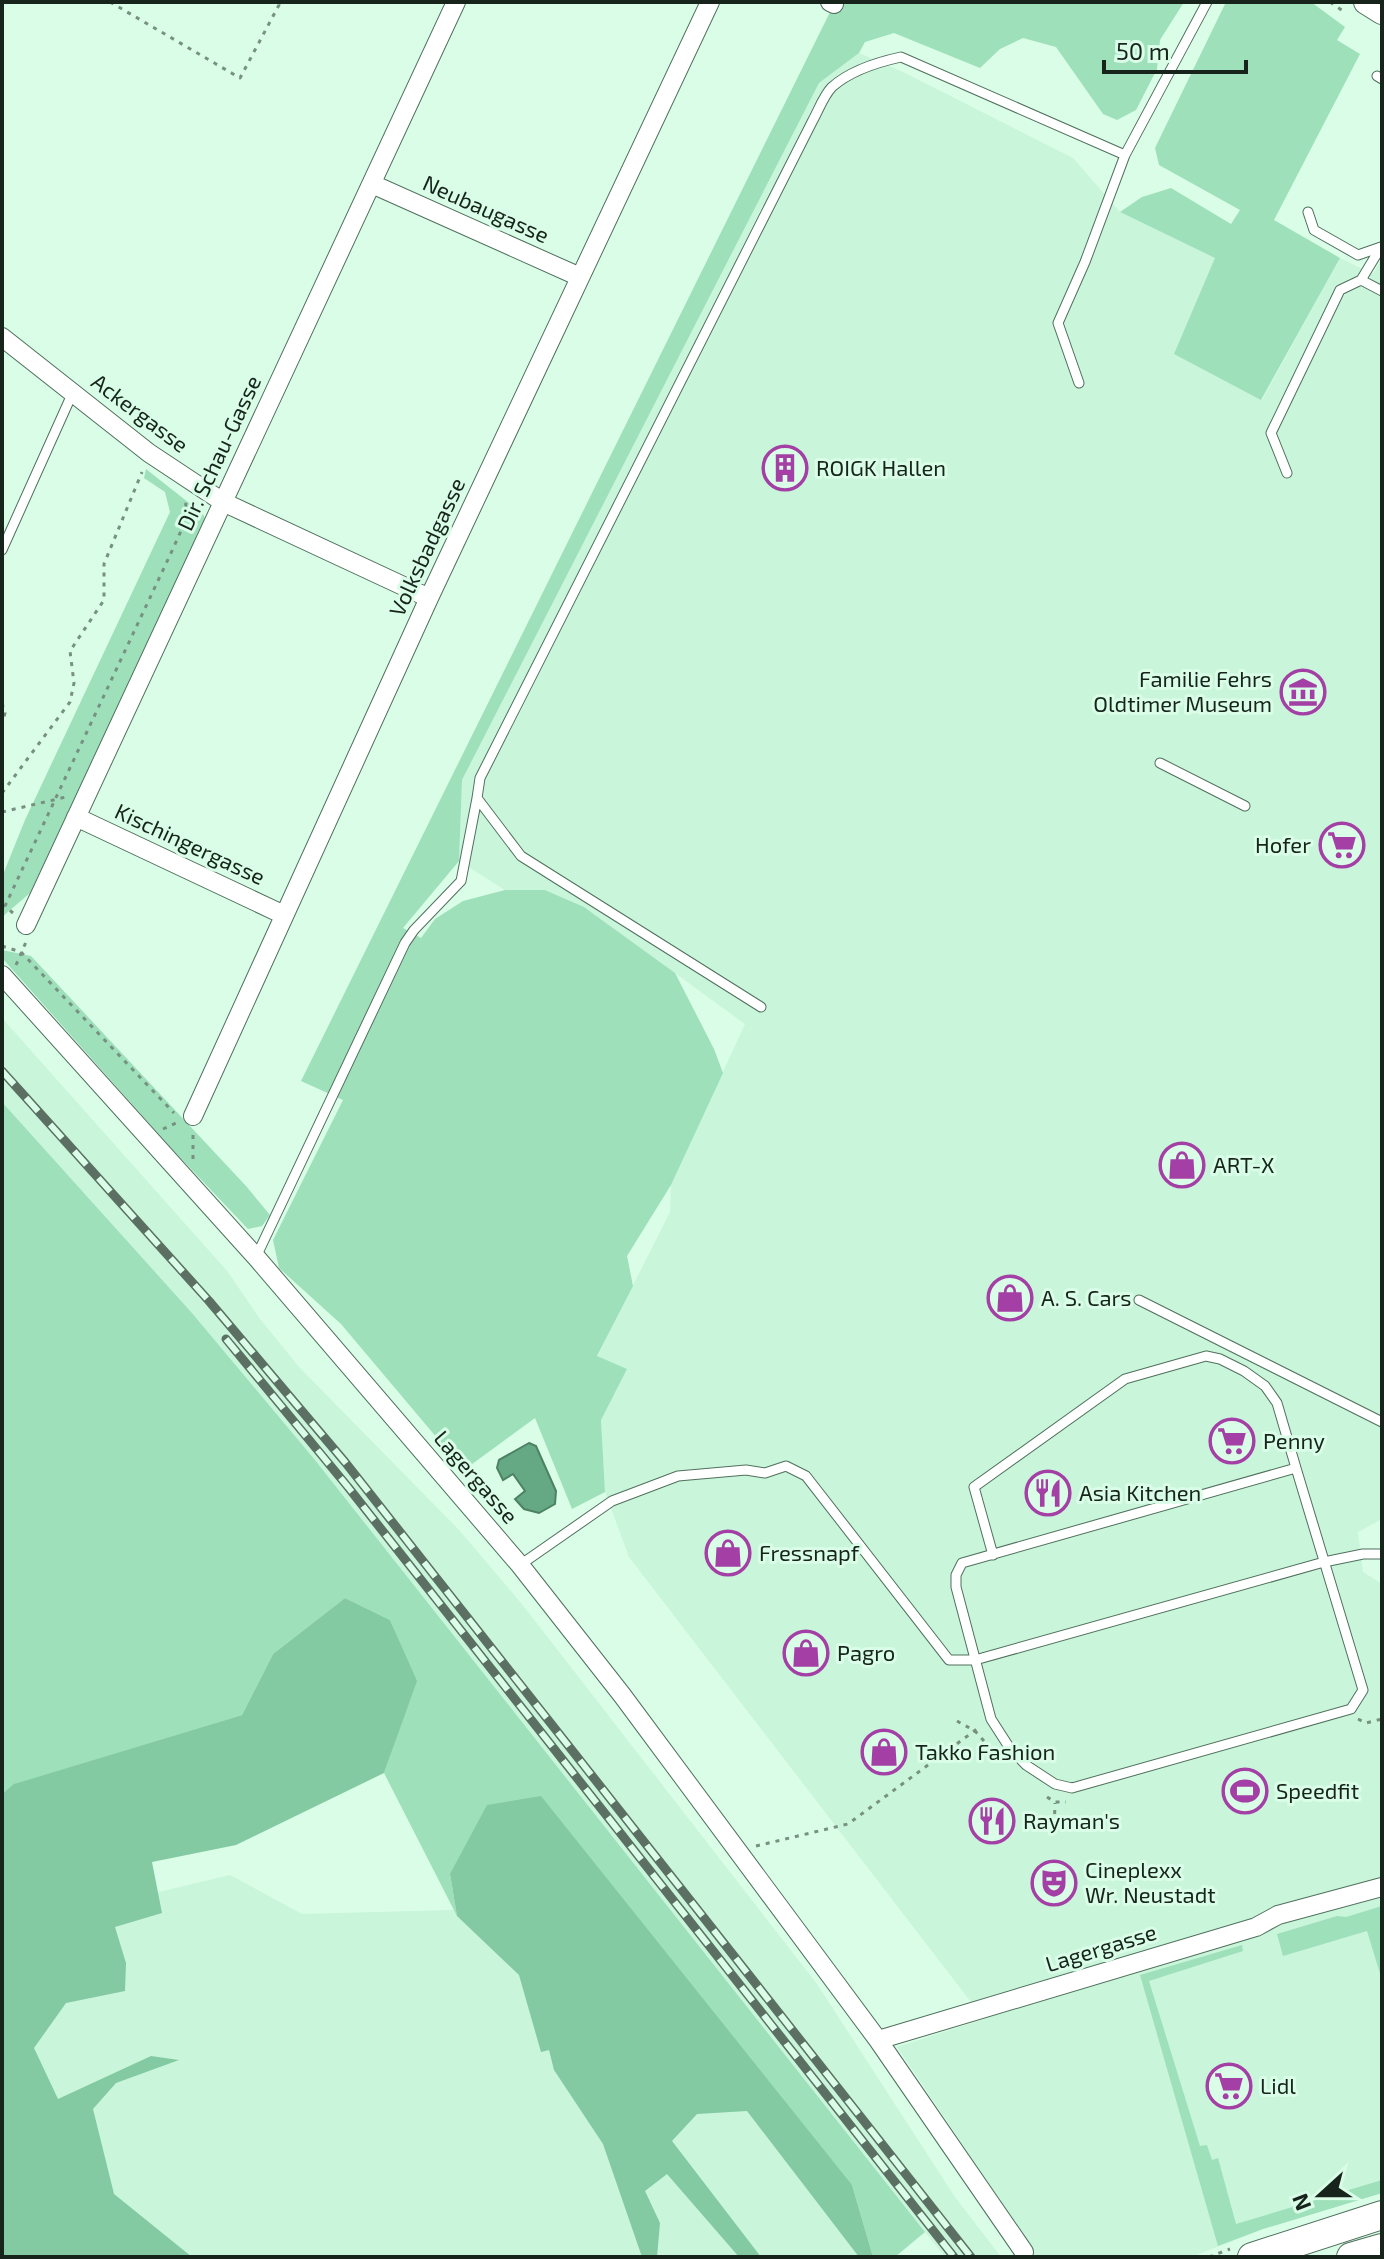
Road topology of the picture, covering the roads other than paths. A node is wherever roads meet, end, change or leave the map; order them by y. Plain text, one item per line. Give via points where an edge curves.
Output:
1 (456, 2) edge
2 (710, 2) edge
3 (1207, 2) edge
4 (1366, 2) edge
5 (1382, 12) edge
6 (1125, 155) junction
7 (372, 184) junction
8 (1308, 212) dead end
9 (1381, 247) edge
10 (580, 277) junction
11 (1361, 280) junction
12 (1382, 291) edge
13 (2, 337) edge
14 (1079, 383) dead end
15 (73, 392) junction
16 (1287, 473) dead end
17 (223, 502) junction
18 (2, 550) edge
19 (429, 598) junction
20 (1160, 763) dead end
21 (477, 798) junction
22 (1245, 806) dead end
23 (76, 817) junction
24 (284, 915) junction
25 (26, 925) road end
26 (5, 979) edge
27 (761, 1007) dead end
28 (184, 1115) road end
29 (256, 1257) junction
30 (1139, 1300) dead end
31 (1382, 1422) edge
32 (1296, 1468) junction
33 (1382, 1554) edge
34 (993, 1555) junction
35 (1324, 1562) junction
36 (520, 1565) junction
37 (975, 1660) junction
38 (1382, 1887) edge
39 (878, 2040) junction
40 (1382, 2215) edge
41 (1382, 2248) edge
42 (1024, 2252) dead end
43 (1252, 2257) edge
44 (1351, 2257) edge

1 - 7 street, Dir. Schau-Gasse
2 - 10 street, Volksbadgasse
3 - 6 lane
4 - 5 main road
6 - 14 lane via 1058,323
6 - 21 lane via 901,57 875,63 831,88 480,778
7 - 10 street, Neubaugasse
7 - 17 street, Dir. Schau-Gasse
8 - 9 lane via 1314,230 1345,249 1358,255
9 - 11 lane
10 - 19 street, Volksbadgasse
11 - 12 lane
11 - 16 lane via 1340,290 1271,433
13 - 15 street, Ackergasse
15 - 17 street, Ackergasse via 149,453
15 - 18 lane
17 - 19 street, Ackergasse
17 - 23 street, Dir. Schau-Gasse
19 - 24 street, Volksbadgasse
20 - 22 lane
21 - 27 lane via 521,856
21 - 29 lane via 461,881 405,943
23 - 24 street, Kischingergasse
23 - 25 street, Dir. Schau-Gasse
24 - 28 street, Volksbadgasse
26 - 29 street, Lagergasse
29 - 36 street, Lagergasse
30 - 31 lane
32 - 34 lane
32 - 34 lane via 1277,1403 1244,1371 1206,1356 1125,1379 974,1487
32 - 35 lane
33 - 35 lane
34 - 37 lane via 962,1563 956,1575
35 - 37 lane
35 - 37 lane via 1363,1690 1351,1709 1072,1788 1055,1784 1009,1747 991,1719
36 - 37 lane via 612,1501 678,1476 765,1473 786,1466 806,1476 949,1660
36 - 39 street, Lagergasse
38 - 39 street, Lagergasse
39 - 42 street, Lagergasse
40 - 43 main road
41 - 44 main road

